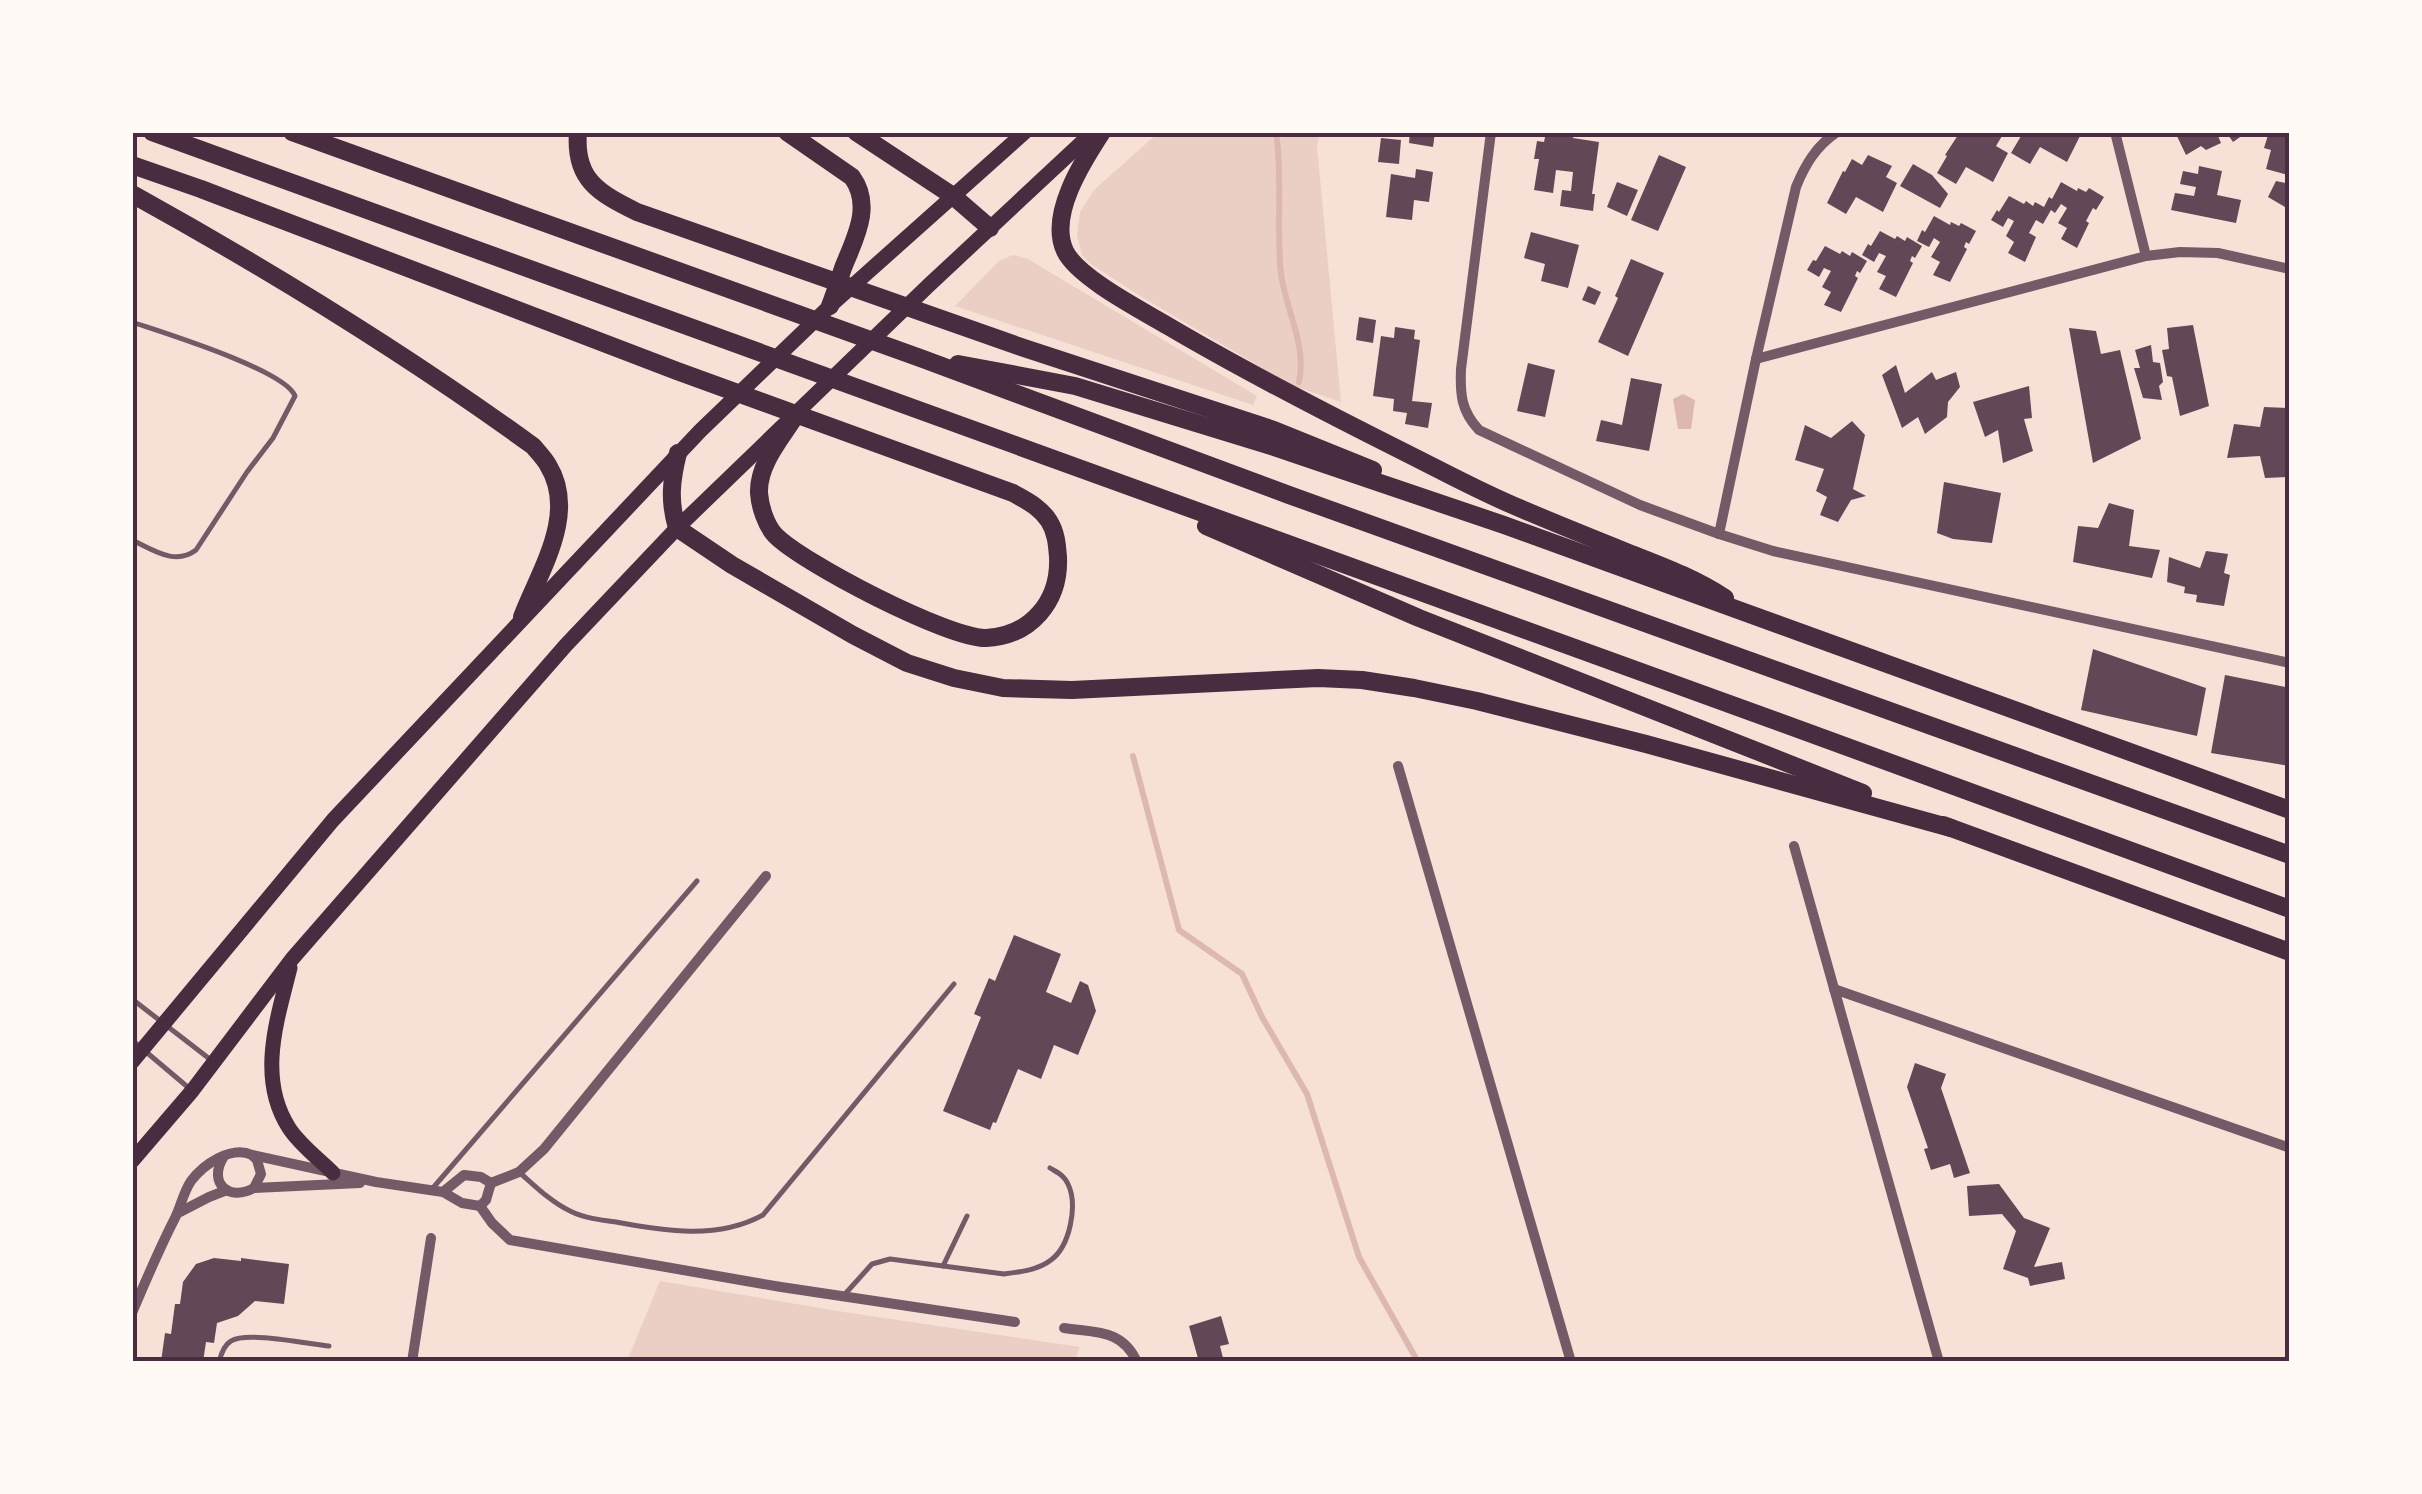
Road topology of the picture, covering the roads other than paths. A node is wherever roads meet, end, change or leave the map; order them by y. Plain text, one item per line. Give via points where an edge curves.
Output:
1 (152, 132) edge
2 (292, 132) edge
3 (578, 132) edge
4 (787, 132) edge
5 (856, 132) edge
6 (1024, 132) edge
7 (1093, 132) edge
8 (1102, 132) edge
9 (1491, 132) edge
10 (1837, 132) edge
11 (2115, 132) edge
12 (132, 165) edge
13 (132, 194) edge
14 (953, 196) junction
15 (990, 228) junction
16 (2146, 256) junction
17 (2290, 269) edge
18 (830, 306) junction
19 (132, 322) edge
20 (1756, 358) junction
21 (923, 359) junction
22 (794, 418) junction
23 (678, 453) junction
24 (1085, 471) junction
25 (1458, 510) junction
26 (677, 528) junction
27 (1720, 534) junction
28 (132, 540) edge
29 (522, 617) junction
30 (1755, 617) junction
31 (2290, 663) edge
32 (1398, 766) dead end
33 (2290, 810) edge
34 (1951, 828) junction
35 (1794, 846) dead end
36 (2290, 856) edge
37 (766, 876) dead end
38 (697, 881) dead end
39 (2290, 909) edge
40 (2290, 952) edge
41 (292, 959) junction
42 (954, 984) dead end
43 (1834, 989) junction
44 (132, 998) edge
45 (165, 1023) junction
46 (136, 1050) edge
47 (214, 1062) junction
48 (192, 1091) junction
49 (2290, 1148) edge
50 (252, 1155) junction
51 (224, 1158) junction
52 (132, 1162) edge
53 (1050, 1168) dead end
54 (518, 1172) junction
55 (333, 1173) junction
56 (376, 1182) junction
57 (492, 1183) junction
58 (254, 1188) junction
59 (227, 1190) junction
60 (430, 1191) junction
61 (444, 1192) junction
62 (480, 1206) junction
63 (178, 1214) junction
64 (967, 1216) dead end
65 (431, 1238) dead end
66 (942, 1266) junction
67 (781, 1287) junction
68 (843, 1296) junction
69 (780, 1300) dead end
70 (132, 1313) edge
71 (1015, 1322) dead end
72 (1064, 1328) dead end
73 (329, 1346) dead end
74 (219, 1362) edge
75 (412, 1362) edge
76 (1137, 1362) edge
77 (1571, 1362) edge
78 (1939, 1362) edge

1 - 24 highway
2 - 21 highway
3 - 25 highway via 580,168 591,183 637,212 1274,430
4 - 18 highway via 859,187 856,237
5 - 14 highway
6 - 14 main road
7 - 15 main road
8 - 30 highway via 1070,189 1060,228 1070,260 1090,277 1310,406 1506,502 1705,585
9 - 27 street via 1461,369 1460,395 1470,421 1640,505
10 - 20 street via 1815,151 1796,187
11 - 16 street
12 - 22 highway via 1013,493 1038,507 1057,542 1050,601 1024,628 985,638 964,635 802,556 768,526 759,492 770,456
13 - 29 highway via 352,322 533,446 556,483 561,513
14 - 15 highway
14 - 18 main road
15 - 22 main road
16 - 17 street via 2218,254
16 - 20 street
18 - 23 main road
19 - 28 lane via 247,364 295,396 274,438 196,550 173,558
20 - 27 street
21 - 25 highway via 1110,396
21 - 36 highway
22 - 26 main road
23 - 26 highway via 670,481
23 - 29 main road
24 - 34 highway via 1419,618
24 - 39 highway
25 - 30 highway
26 - 34 highway via 853,635 954,678 1072,690 1362,680 1477,701
26 - 41 main road via 566,644
27 - 31 street
29 - 45 main road via 334,820
30 - 33 highway
32 - 77 street
34 - 40 highway
35 - 43 street
37 - 54 street via 544,1149
38 - 60 lane
41 - 47 main road
41 - 55 main road via 276,1024 274,1090 290,1129
42 - 54 lane via 763,1215 746,1225 662,1230 585,1217
43 - 49 street
43 - 78 street
44 - 45 lane
45 - 46 main road
45 - 47 lane
46 - 48 lane
47 - 48 main road
48 - 52 main road
50 - 51 street via 237,1150
50 - 55 street
50 - 58 street via 260,1174
51 - 59 street via 218,1175
51 - 63 street via 191,1181
53 - 66 lane via 1072,1194 1072,1213 1050,1261 1004,1274
54 - 57 street
55 - 56 street
56 - 58 street
56 - 60 street
57 - 61 street via 464,1176
57 - 62 street
58 - 59 street via 244,1194
59 - 63 street
60 - 61 street
61 - 62 street
62 - 67 street via 510,1240
63 - 70 street
64 - 66 lane
65 - 75 street
66 - 68 lane via 879,1261
67 - 68 street
67 - 69 lane
68 - 71 street
72 - 76 street via 1117,1336
73 - 74 lane via 245,1336 228,1342

